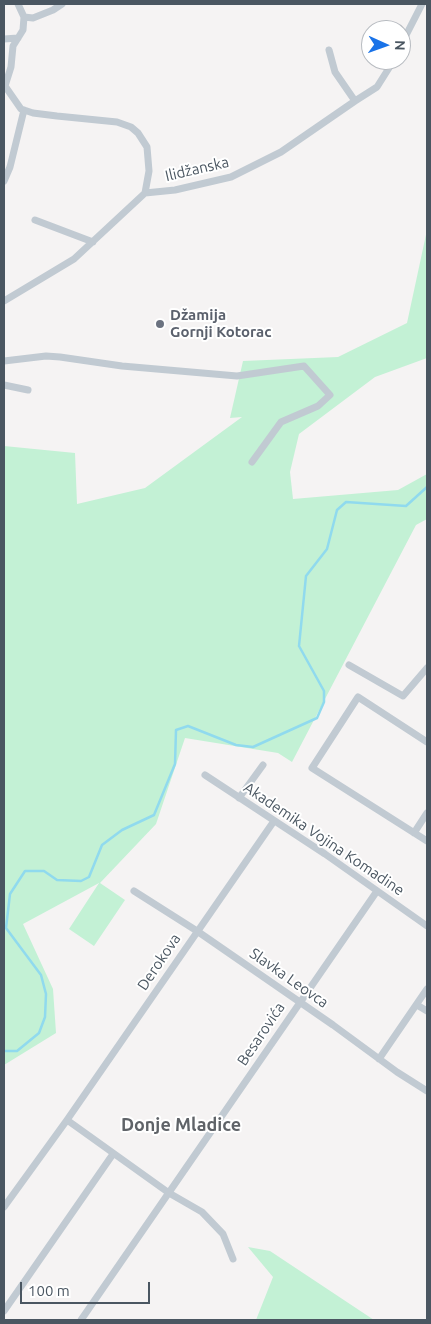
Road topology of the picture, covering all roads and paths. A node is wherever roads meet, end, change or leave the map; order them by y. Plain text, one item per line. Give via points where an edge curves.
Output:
1 (18, 4) edge
2 (62, 4) edge
3 (422, 4) edge
4 (24, 18) junction
5 (411, 25) edge
6 (18, 38) junction
7 (4, 39) edge
8 (329, 50) dead end
9 (388, 70) edge
10 (4, 86) edge
11 (355, 101) junction
12 (24, 110) junction
13 (4, 181) edge
14 (145, 193) junction
15 (35, 220) dead end
16 (93, 242) junction
17 (4, 301) edge
18 (4, 360) edge
19 (4, 385) edge
20 (28, 390) dead end
21 (252, 462) dead end
22 (349, 665) dead end
23 (427, 668) edge
24 (427, 742) edge
25 (263, 765) dead end
26 (205, 775) dead end
27 (239, 798) junction
28 (427, 813) edge
29 (274, 821) junction
30 (414, 832) junction
31 (427, 841) edge
32 (134, 891) dead end
33 (377, 891) junction
34 (427, 926) edge
35 (197, 931) junction
36 (427, 989) edge
37 (299, 1002) junction
38 (417, 1005) junction
39 (427, 1011) edge
40 (379, 1059) junction
41 (427, 1091) edge
42 (67, 1120) junction
43 (114, 1154) junction
44 (169, 1193) junction
45 (4, 1207) edge
46 (233, 1259) dead end
47 (4, 1312) edge
48 (80, 1320) edge

1 - 4 street
2 - 4 street via 33,18
3 - 5 street
4 - 6 street
6 - 7 street
6 - 10 street via 13,46 11,67
8 - 11 street via 335,72
9 - 11 street, Ilidžanska via 377,88
10 - 12 street
11 - 14 street, Ilidžanska via 281,152 231,177 175,190
12 - 13 street
12 - 14 street via 117,122 131,127 147,147 149,171
14 - 16 street
15 - 16 street
16 - 17 street via 74,259
18 - 21 street via 46,356 237,376 304,366 330,395 318,406 280,422
19 - 20 street
22 - 23 street via 403,696
24 - 30 street via 358,697 312,768
25 - 27 street
26 - 27 street, Akademika Vojina Komadine
27 - 29 street, Akademika Vojina Komadine
28 - 30 street
29 - 33 street, Akademika Vojina Komadine
29 - 35 street, Derokova
30 - 31 street
32 - 35 street, Slavka Leovca
33 - 34 street, Akademika Vojina Komadine
33 - 37 street, Besarovića
35 - 37 street, Slavka Leovca
35 - 42 street, Derokova
36 - 38 street
37 - 40 street, Slavka Leovca
37 - 44 street, Besarovića
38 - 39 street
38 - 40 street
40 - 41 street, Slavka Leovca
42 - 43 street
42 - 45 street, Derokova
43 - 44 street
43 - 47 street
44 - 46 street via 202,1212 223,1234
44 - 48 street, Besarovića

